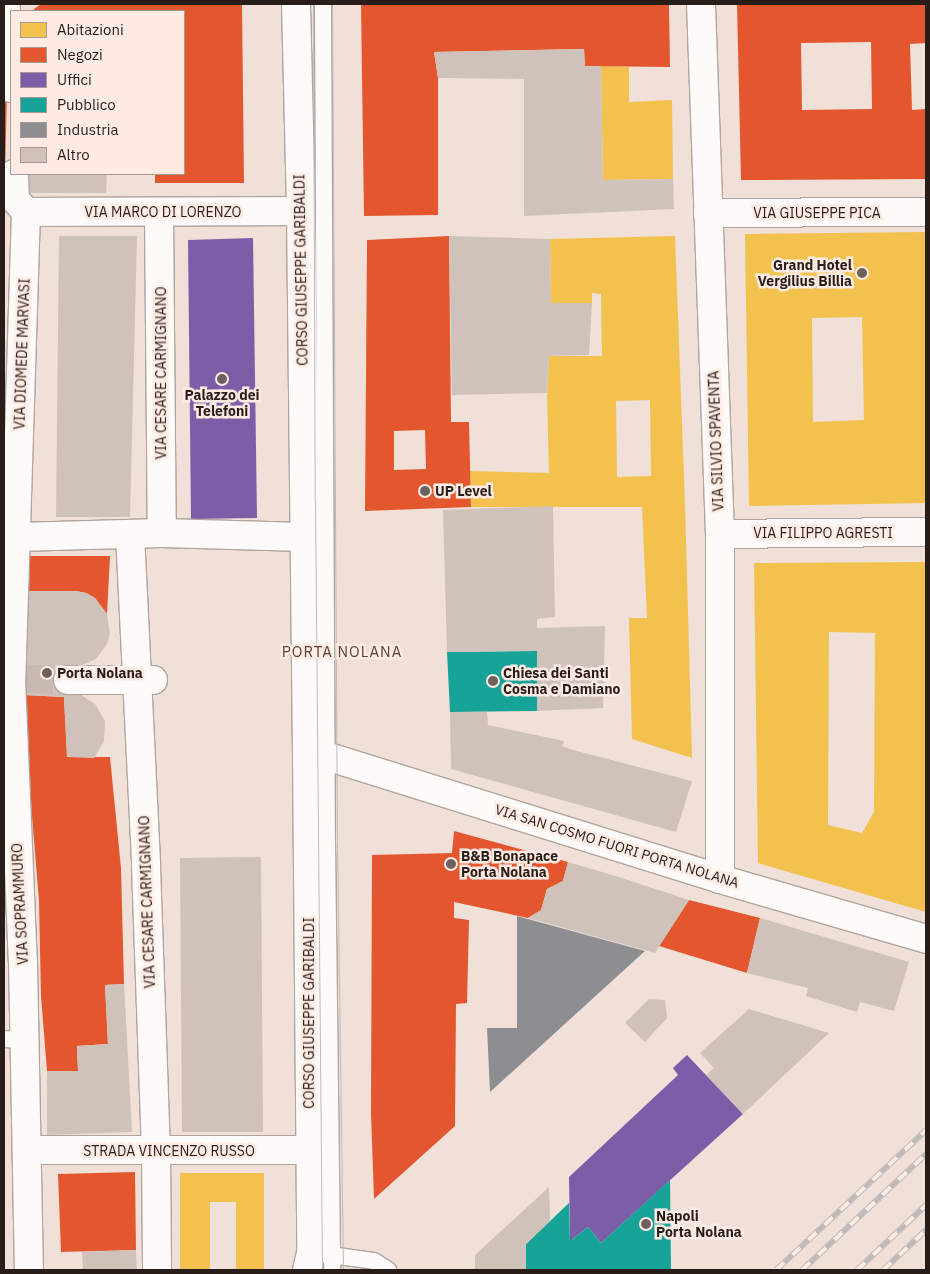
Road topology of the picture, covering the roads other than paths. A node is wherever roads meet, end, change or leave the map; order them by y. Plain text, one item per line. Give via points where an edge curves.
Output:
1 (5, 4) edge
2 (296, 4) edge
3 (304, 4) edge
4 (323, 4) edge
5 (701, 4) edge
6 (323, 50) junction
7 (10, 59) edge
8 (14, 175) edge
9 (301, 211) junction
10 (26, 212) junction
11 (159, 212) junction
12 (926, 212) edge
13 (708, 213) junction
14 (13, 343) edge
15 (926, 532) edge
16 (162, 533) junction
17 (130, 534) junction
18 (720, 534) junction
19 (10, 536) edge
20 (316, 537) junction
21 (13, 679) edge
22 (68, 680) tunnel mouth
23 (145, 680) junction
24 (317, 756) junction
25 (720, 878) junction
26 (11, 886) edge
27 (926, 939) edge
28 (13, 961) edge
29 (14, 1039) edge
30 (28, 1150) junction
31 (310, 1150) junction
32 (156, 1151) junction
33 (321, 1262) edge
34 (29, 1270) edge
35 (157, 1270) edge
36 (388, 1270) edge

1 - 7 street
2 - 9 street, CORSO GIUSEPPE GARIBALDI
3 - 6 lane
4 - 6 lane
5 - 13 street, VIA SILVIO SPAVENTA
6 - 20 lane
8 - 10 street via 15,199
9 - 11 street, VIA MARCO DI LORENZO
9 - 20 street, CORSO GIUSEPPE GARIBALDI
10 - 11 street, VIA MARCO DI LORENZO
10 - 14 street, VIA DIOMEDE MARVASI
11 - 16 street, VIA CESARE CARMIGNANO
12 - 13 street, VIA GIUSEPPE PICA
13 - 18 street, VIA SILVIO SPAVENTA
14 - 19 street, VIA DIOMEDE MARVASI
15 - 18 street, VIA FILIPPO AGRESTI
16 - 17 street
16 - 20 street
17 - 19 street
17 - 23 street, VIA CESARE CARMIGNANO
18 - 25 street, VIA SILVIO SPAVENTA
19 - 21 street, VIA SOPRAMMURO
20 - 24 street, CORSO GIUSEPPE GARIBALDI
21 - 26 street, VIA SOPRAMMURO
22 - 23 street
23 - 32 street, VIA CESARE CARMIGNANO via 146,866
24 - 25 street, VIA SAN COSMO FUORI PORTA NOLANA
24 - 31 street, CORSO GIUSEPPE GARIBALDI
24 - 33 lane
25 - 27 street, VIA SAN COSMO FUORI PORTA NOLANA
26 - 28 street, VIA SOPRAMMURO
28 - 29 street, VIA SOPRAMMURO
29 - 30 street, VIA SOPRAMMURO
30 - 32 street, STRADA VINCENZO RUSSO
30 - 34 street, VIA SOPRAMMURO
31 - 32 street, STRADA VINCENZO RUSSO
31 - 33 street, CORSO GIUSEPPE GARIBALDI
32 - 35 street, VIA CESARE CARMIGNANO
33 - 36 lane via 374,1261

